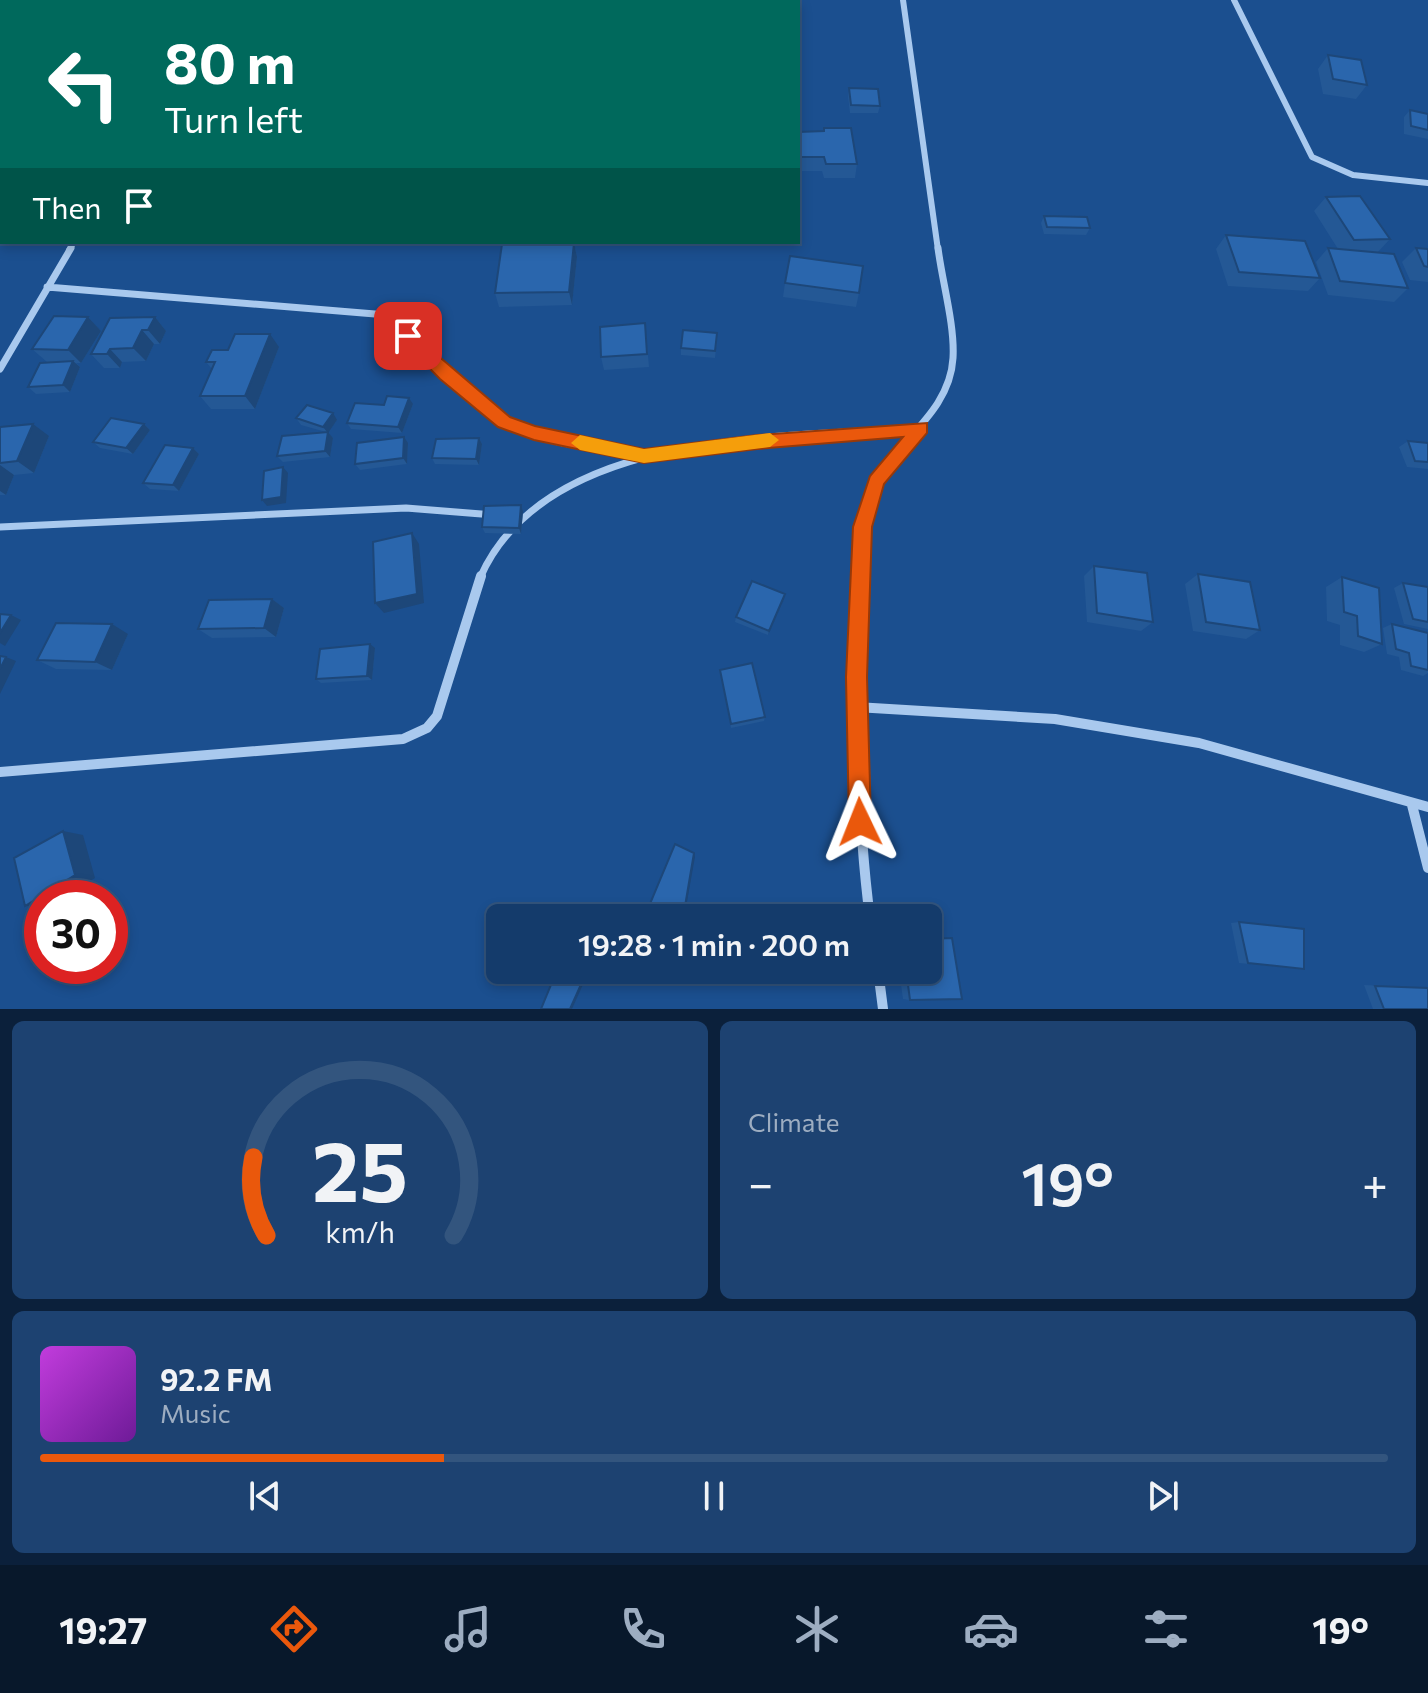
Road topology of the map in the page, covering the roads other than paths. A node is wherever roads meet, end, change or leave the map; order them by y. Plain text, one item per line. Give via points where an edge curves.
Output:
1 (903, 0) edge
2 (1234, 0) edge
3 (1428, 183) edge
4 (73, 244) edge
5 (47, 287) junction
6 (0, 369) edge
7 (921, 428) junction
8 (644, 456) junction
9 (523, 518) junction
10 (0, 527) edge
11 (856, 707) junction
12 (0, 772) edge
13 (1412, 805) junction
14 (1428, 807) edge
15 (1428, 868) edge
16 (868, 904) edge
17 (880, 984) edge
18 (883, 1009) edge

1 - 7 street via 953,358 945,389
2 - 3 street via 1312,157 1334,172
4 - 5 street
5 - 6 street
5 - 8 street via 375,314 396,323 446,375 504,422
7 - 8 street
7 - 11 street via 876,481 862,527
8 - 9 street via 602,469
9 - 10 street via 406,508
9 - 12 street via 497,546 474,591 436,717 421,733 403,739
11 - 13 street via 1055,719 1199,743
11 - 16 street
13 - 14 street
13 - 15 street
17 - 18 street

